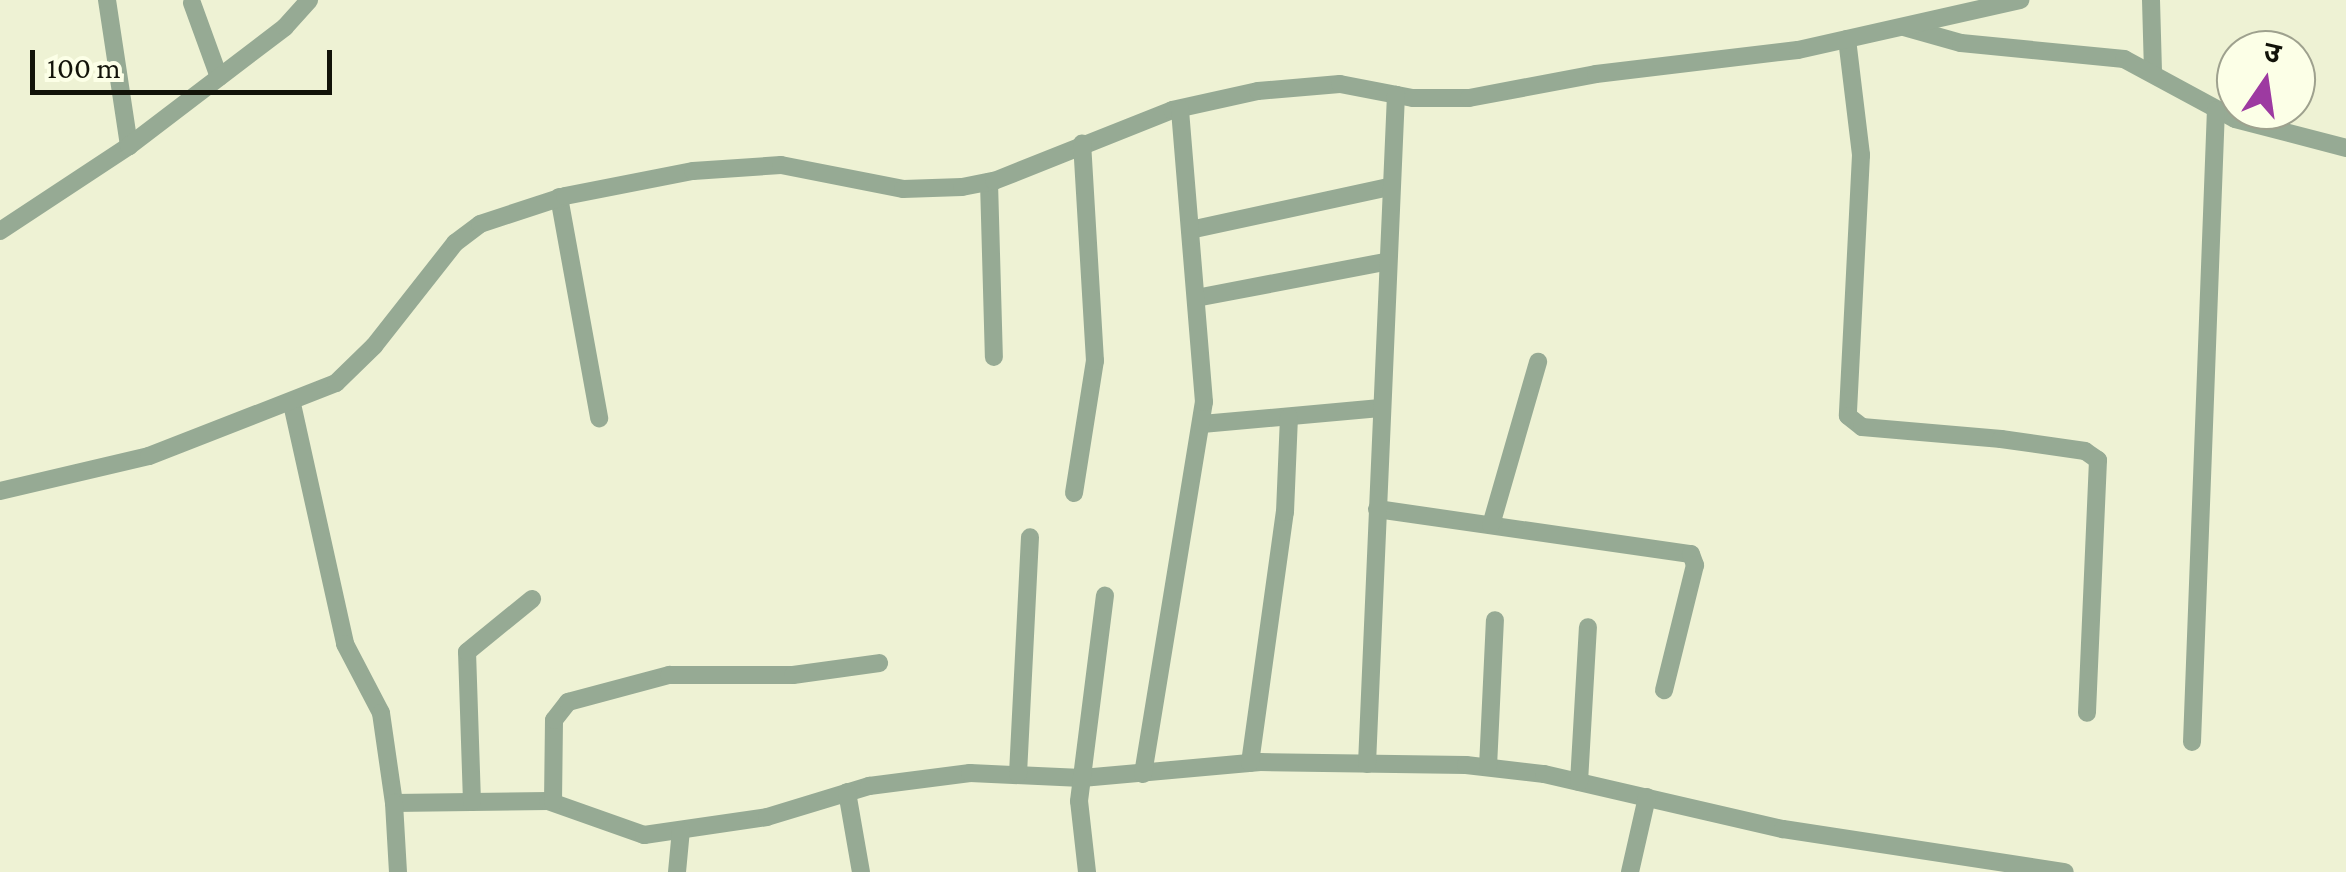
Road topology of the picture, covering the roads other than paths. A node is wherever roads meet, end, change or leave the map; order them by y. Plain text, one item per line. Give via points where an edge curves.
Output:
1 (108, 0) edge
2 (309, 0) edge
3 (2020, 0) edge
4 (2151, 0) edge
5 (192, 4) dead end
6 (1903, 27) junction
7 (1848, 39) junction
8 (2153, 72) junction
9 (219, 77) junction
10 (1396, 95) junction
11 (1180, 108) junction
12 (2216, 110) joint
13 (2284, 130) edge
14 (1082, 143) junction
15 (129, 146) junction
16 (2346, 148) edge
17 (989, 182) junction
18 (1389, 187) junction
19 (559, 197) junction
20 (0, 230) edge
21 (1190, 230) junction
22 (1385, 262) junction
23 (1196, 298) junction
24 (994, 358) dead end
25 (1538, 362) dead end
26 (292, 404) junction
27 (1380, 408) junction
28 (1289, 416) junction
29 (599, 418) dead end
30 (1202, 424) junction
31 (0, 491) edge
32 (1074, 492) dead end
33 (1377, 509) junction
34 (1491, 525) junction
35 (1030, 537) dead end
36 (1105, 596) dead end
37 (532, 599) dead end
38 (1496, 620) dead end
39 (1588, 627) dead end
40 (879, 663) dead end
41 (1664, 690) dead end
42 (2087, 714) dead end
43 (2192, 742) dead end
44 (1250, 763) junction
45 (1367, 764) junction
46 (1488, 768) junction
47 (1018, 774) junction
48 (1143, 774) junction
49 (1082, 778) junction
50 (1579, 782) junction
51 (846, 792) junction
52 (1646, 797) junction
53 (472, 802) junction
54 (553, 802) junction
55 (394, 803) junction
56 (681, 830) junction
57 (398, 872) edge
58 (677, 872) edge
59 (860, 872) edge
60 (1087, 872) edge
61 (1630, 872) edge
62 (2065, 872) edge

1 - 15 street
2 - 9 street
3 - 6 street
4 - 8 street
5 - 9 street
6 - 7 street
6 - 8 street via 1961,43 2124,59
7 - 10 street via 1469,98
7 - 42 street via 1861,155 1848,416 1862,426 2001,438 2098,460
8 - 12 street
9 - 15 street
10 - 11 street via 1303,84
10 - 18 street
11 - 14 street
11 - 21 street
12 - 43 street
13 - 16 street
14 - 17 street
14 - 32 street via 1095,361
15 - 20 street
17 - 19 street via 931,191 822,169 762,166 693,171
17 - 24 street
18 - 21 street
18 - 22 street
19 - 26 street via 480,224 455,242 356,367
19 - 29 street
21 - 23 street
22 - 23 street
22 - 27 street
23 - 30 street
25 - 34 street
26 - 31 street via 149,456
26 - 55 street via 345,644 381,713
27 - 28 street
27 - 33 street
28 - 30 street
28 - 44 street via 1285,512
30 - 48 street
33 - 34 street
33 - 45 street
34 - 41 street via 1691,554 1695,565
35 - 47 street
36 - 49 street
37 - 53 street via 467,652
38 - 46 street
39 - 50 street
40 - 54 street via 793,675 669,676 568,702 554,720
44 - 45 street
44 - 48 street
45 - 46 street
46 - 50 street
47 - 49 street
47 - 51 street via 922,777
48 - 49 street
49 - 60 street
50 - 52 street
51 - 56 street via 767,816
51 - 59 street
52 - 61 street
52 - 62 street via 1783,829
53 - 54 street
53 - 55 street
54 - 56 street via 630,833
55 - 57 street
56 - 58 street

